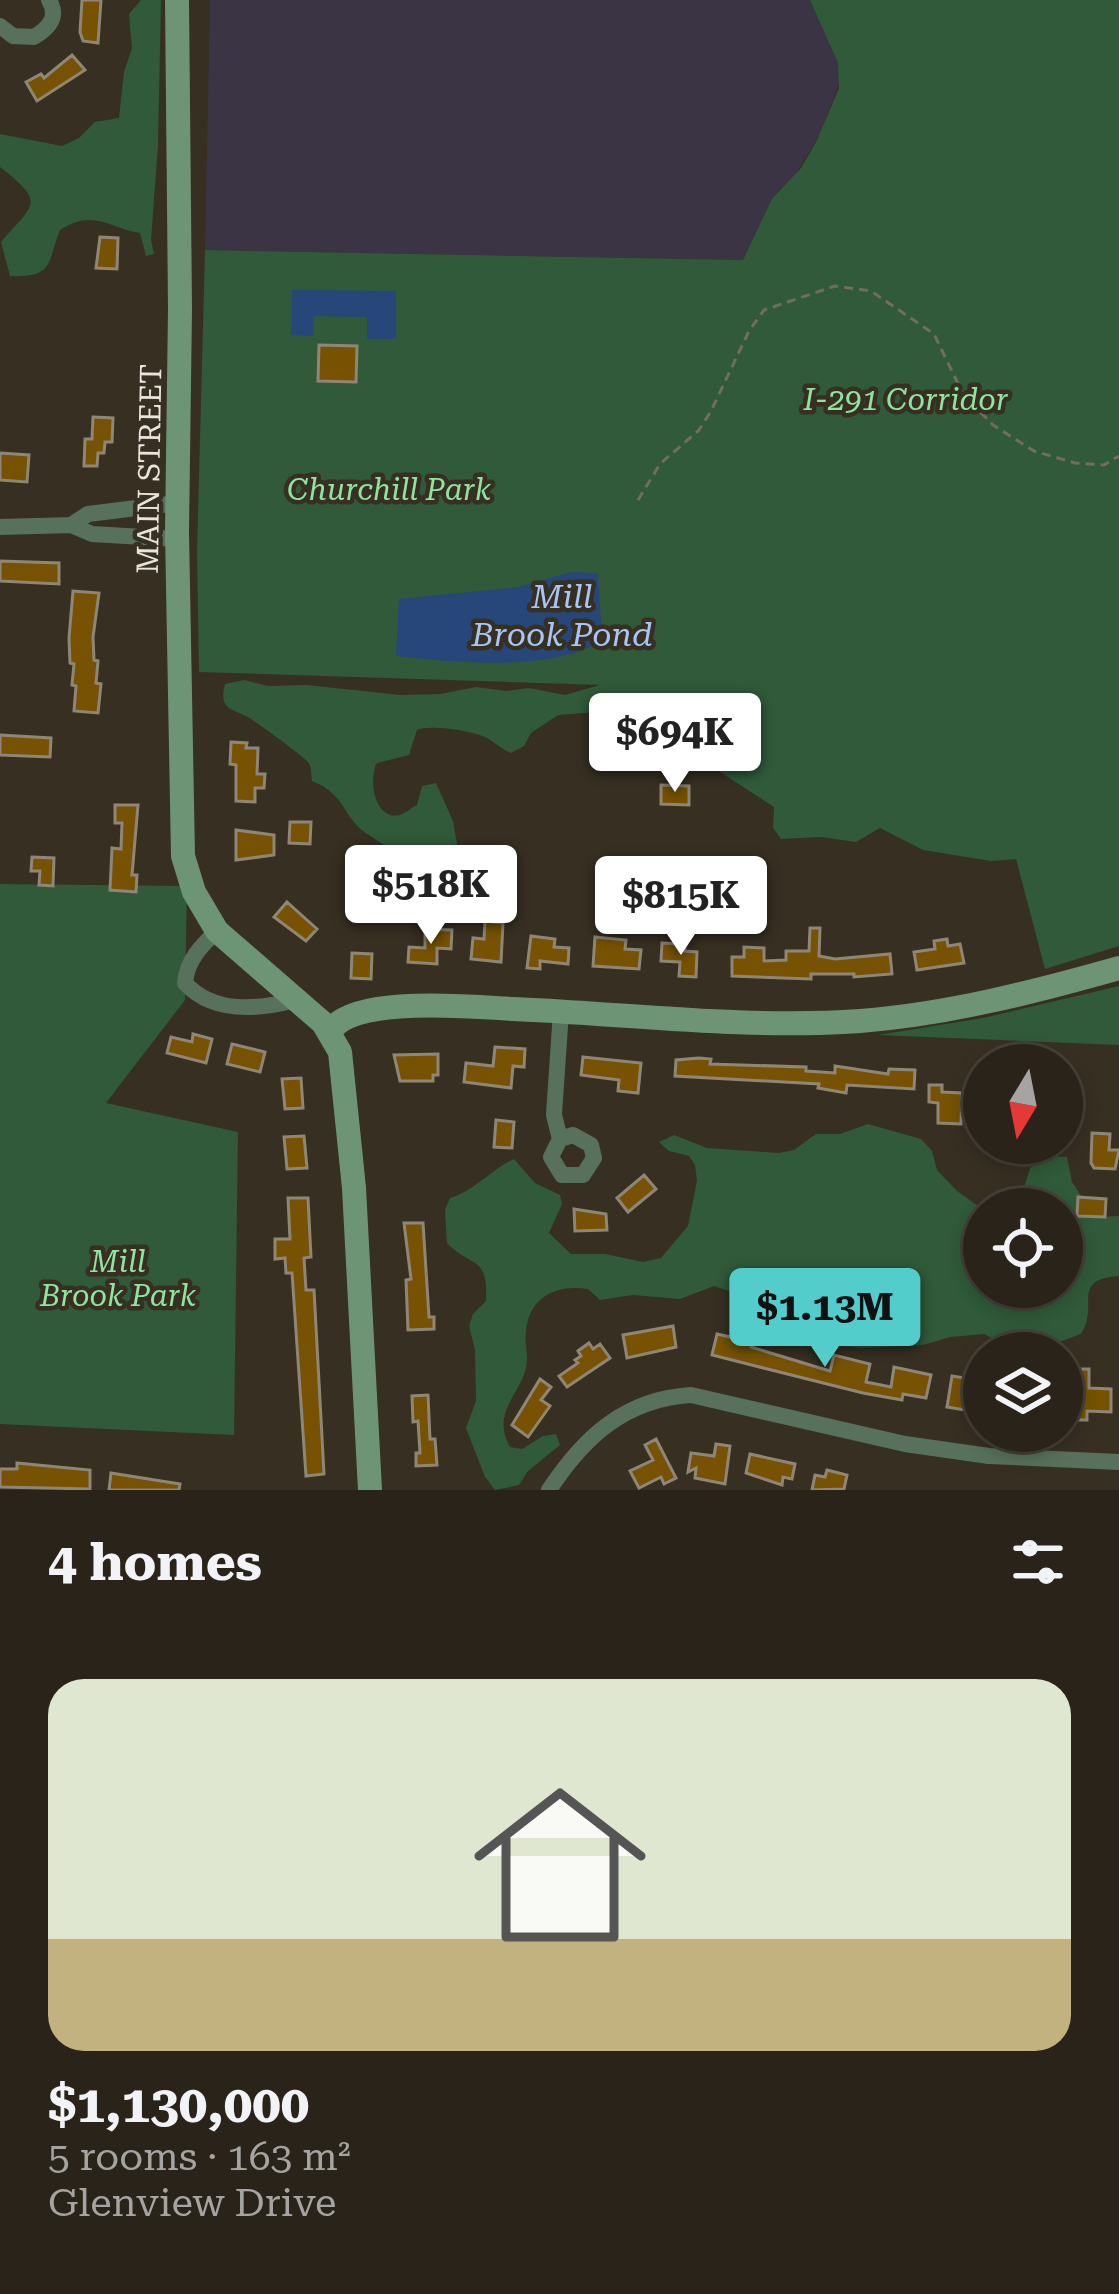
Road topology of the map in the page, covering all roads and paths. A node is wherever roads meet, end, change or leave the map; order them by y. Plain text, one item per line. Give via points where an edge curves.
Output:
1 (49, 0) edge
2 (177, 0) edge
3 (0, 26) edge
4 (1119, 456) edge
5 (638, 500) dead end
6 (177, 503) junction
7 (71, 525) junction
8 (0, 527) edge
9 (177, 539) junction
10 (217, 931) junction
11 (1119, 968) edge
12 (295, 1000) junction
13 (561, 1011) junction
14 (331, 1031) junction
15 (560, 1138) dead end
16 (1119, 1462) edge
17 (370, 1490) edge
18 (549, 1490) edge

1 - 3 street via 52,20 34,37
2 - 6 main road, MAIN STREET
4 - 5 path via 1104,465 1034,452 963,394 934,334 871,291 835,286 764,310 712,412 660,464
6 - 7 street via 88,514
6 - 9 main road, MAIN STREET
7 - 8 street
7 - 9 street via 92,534
9 - 10 main road, MAIN STREET via 181,839 194,892
10 - 12 main road, MAIN STREET
10 - 12 street via 186,971 195,993 240,1006
11 - 13 main road via 934,1012 857,1021
12 - 14 main road, MAIN STREET
13 - 14 main road via 394,1006
13 - 15 street via 554,1115
14 - 17 main road via 344,1065
16 - 18 street via 905,1444 677,1396 617,1416

